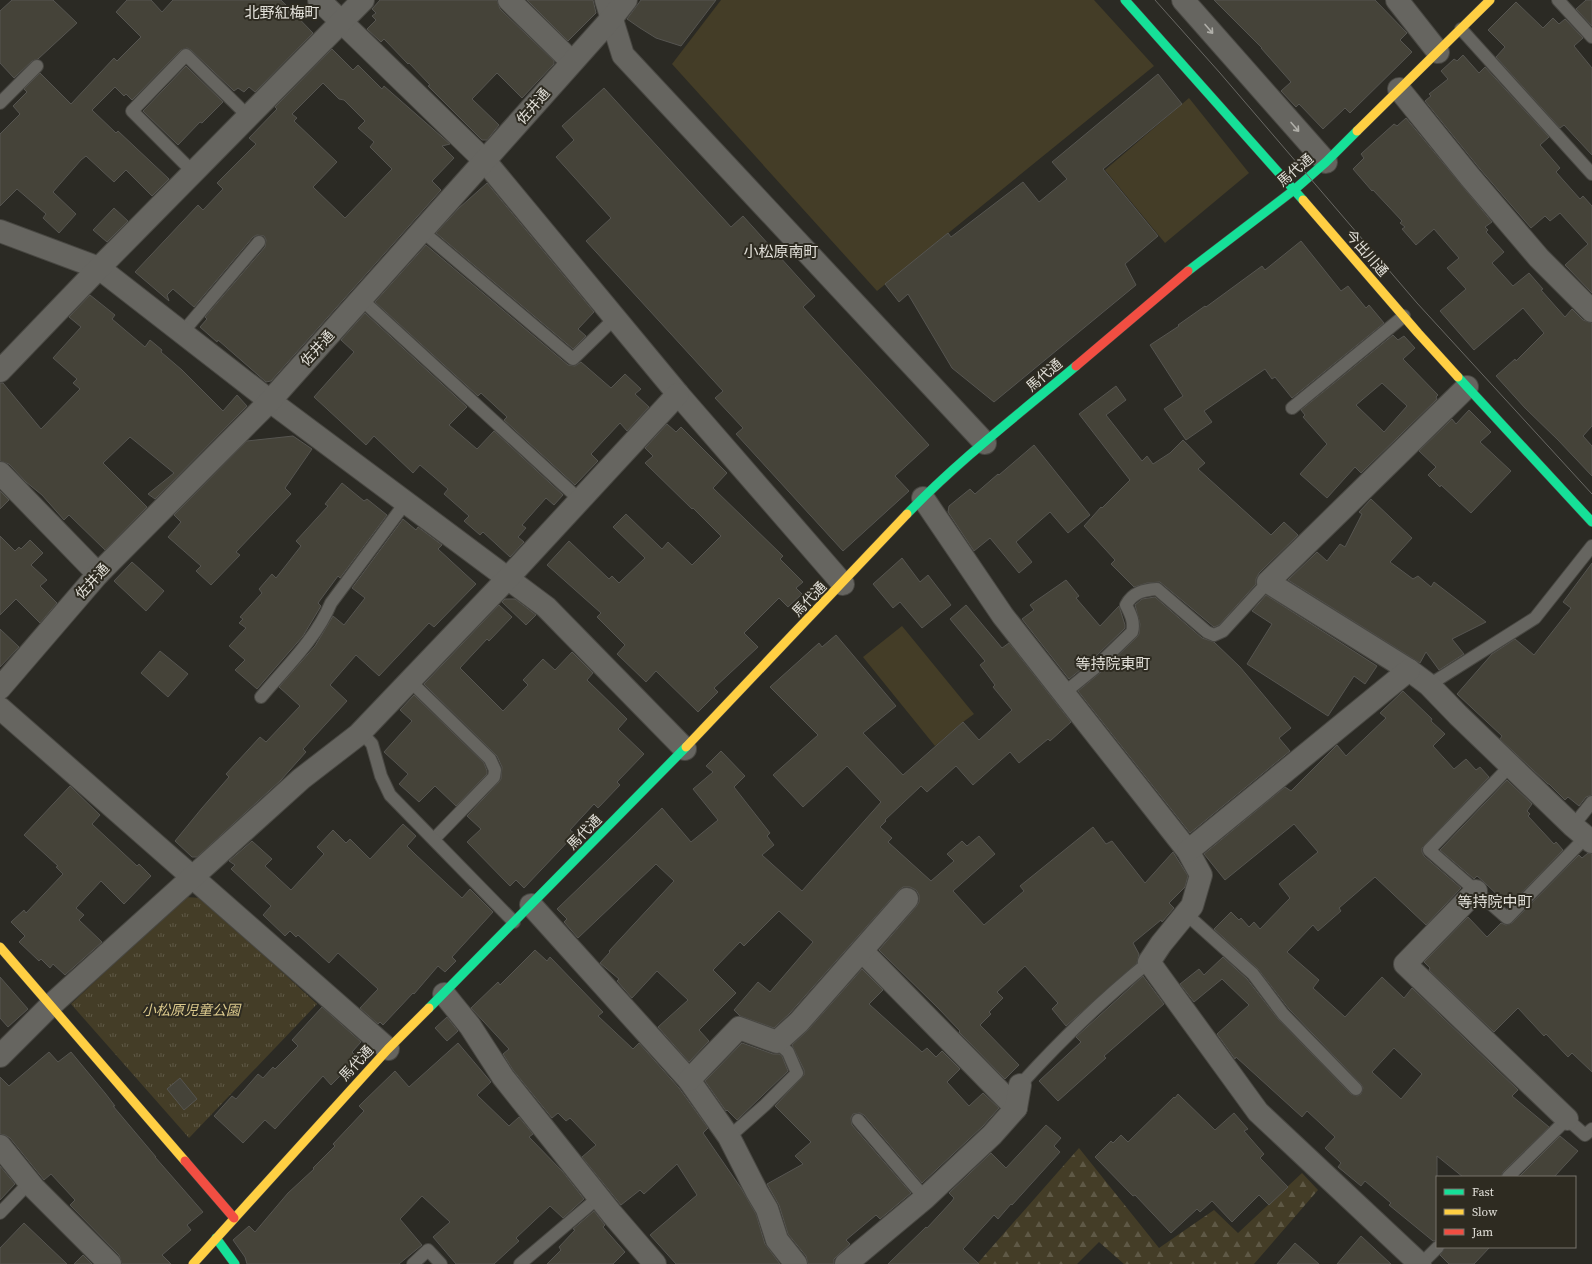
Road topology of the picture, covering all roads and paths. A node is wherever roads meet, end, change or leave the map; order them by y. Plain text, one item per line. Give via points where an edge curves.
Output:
1 (319, 0) edge
2 (363, 0) edge
3 (509, 0) edge
4 (626, 0) edge
5 (1125, 0) edge
6 (1183, 0) edge
7 (1396, 0) edge
8 (1490, 0) edge
9 (1558, 0) edge
10 (608, 10) edge
11 (341, 22) junction
12 (1461, 29) junction
13 (1592, 37) edge
14 (1438, 52) junction
15 (572, 62) junction
16 (37, 66) dead end
17 (1399, 89) junction
18 (0, 103) edge
19 (248, 116) junction
20 (485, 161) junction
21 (1326, 162) junction
22 (193, 172) junction
23 (1592, 174) edge
24 (1294, 190) junction
25 (0, 230) edge
26 (422, 231) junction
27 (259, 242) dead end
28 (99, 268) junction
29 (361, 300) junction
30 (1592, 311) edge
31 (1404, 316) junction
32 (615, 318) junction
33 (182, 333) junction
34 (0, 371) edge
35 (1467, 387) junction
36 (678, 394) junction
37 (270, 401) junction
38 (1292, 408) dead end
39 (985, 443) junction
40 (0, 473) edge
41 (923, 498) junction
42 (580, 500) junction
43 (406, 502) junction
44 (1592, 522) edge
45 (1592, 546) edge
46 (98, 574) junction
47 (507, 579) junction
48 (1268, 582) junction
49 (843, 584) junction
50 (1409, 670) junction
51 (410, 681) junction
52 (1429, 685) junction
53 (0, 688) edge
54 (1064, 693) junction
55 (260, 697) dead end
56 (0, 708) edge
57 (361, 732) junction
58 (685, 749) junction
59 (1510, 765) junction
60 (1592, 802) edge
61 (1584, 835) edge
62 (434, 839) junction
63 (1188, 851) junction
64 (193, 877) junction
65 (1476, 891) junction
66 (907, 899) dead end
67 (531, 905) junction
68 (1185, 913) junction
69 (514, 922) junction
70 (0, 947) edge
71 (862, 951) junction
72 (1149, 962) junction
73 (444, 994) junction
74 (50, 1006) junction
75 (777, 1042) junction
76 (388, 1049) junction
77 (0, 1056) edge
78 (689, 1080) junction
79 (1020, 1085) joint
80 (1356, 1088) dead end
81 (1016, 1108) junction
82 (1566, 1118) junction
83 (858, 1120) dead end
84 (1592, 1129) edge
85 (729, 1137) junction
86 (0, 1146) edge
87 (1509, 1176) edge
88 (29, 1183) junction
89 (599, 1197) junction
90 (925, 1198) junction
91 (0, 1213) edge
92 (234, 1218) junction
93 (216, 1238) junction
94 (1437, 1248) edge
95 (110, 1264) edge
96 (193, 1264) edge
97 (235, 1264) edge
98 (413, 1264) edge
99 (441, 1264) edge
100 (520, 1264) edge
101 (655, 1264) edge
102 (796, 1264) edge
103 (846, 1264) edge
104 (1421, 1264) edge

1 - 11 street
2 - 11 street
3 - 15 street
4 - 10 street, 佐井通
5 - 24 street, 今出川通
6 -> 21 street
7 - 14 street
8 - 12 street, 馬代通
9 - 13 lane
10 - 15 street, 佐井通
10 - 39 street via 623,55
11 - 19 street
11 - 20 street
12 - 14 street, 馬代通
12 - 23 lane
14 - 17 street, 馬代通
15 - 20 street, 佐井通
16 - 18 lane
17 - 21 street, 馬代通
17 - 30 street via 1539,258
19 - 22 street
19 - 22 lane via 186,56 181,61 132,111
20 - 26 street, 佐井通
20 - 32 street
21 - 24 street, 馬代通
22 - 28 street
24 - 31 street, 今出川通
24 - 39 street, 馬代通 via 1198,263
25 - 28 street
26 - 29 street, 佐井通
26 - 32 lane via 573,359
27 - 33 lane
28 - 33 street
28 - 34 street
29 - 37 street, 佐井通
29 - 42 lane
31 - 35 street, 今出川通
31 - 38 lane
32 - 36 street
33 - 37 street
35 - 44 street, 今出川通
35 - 48 street
36 - 42 street
36 - 49 street
37 - 43 street
37 - 46 street, 佐井通
39 - 41 street, 馬代通
40 - 46 street
41 - 49 street, 馬代通
41 - 54 street via 1003,616
42 - 47 street
43 - 47 street
43 - 55 lane via 331,603 315,632
45 - 52 lane via 1535,618
46 - 53 street, 佐井通
47 - 51 street
47 - 58 street via 546,607
48 - 50 street
48 - 54 lane via 1223,631 1214,635 1207,632 1158,589 1135,594 1126,605 1132,620 1132,632 1096,667
49 - 58 street, 馬代通
50 - 52 street
50 - 63 street
51 - 57 street
51 - 62 lane via 490,759 496,770 494,777
52 - 59 street
54 - 63 street
56 - 64 street
57 - 62 lane via 372,744 381,776 390,795
57 - 64 street via 301,779
58 - 67 street, 馬代通
59 - 61 street
59 - 65 lane via 1429,850
60 - 61 lane
61 - 65 lane via 1507,918
62 - 69 lane
63 - 68 street via 1201,875 1192,906
64 - 74 street
64 - 76 street
65 - 82 street via 1405,964
66 - 71 street
67 - 69 street, 馬代通
67 - 78 street
68 - 72 street
68 - 80 lane via 1253,974 1282,1014
69 - 73 street, 馬代通
70 - 74 street
71 - 75 street via 799,1022
71 - 81 street
72 - 79 lane via 1125,981
72 - 104 street via 1258,1112
73 - 76 street, 馬代通
73 - 89 street via 470,1026 503,1077
74 - 77 street
74 - 92 street
75 - 78 street via 739,1028
75 - 85 lane via 788,1052 797,1073
76 - 92 street, 馬代通
78 - 85 street
79 - 81 street
81 - 90 street via 992,1135
82 - 84 lane via 1585,1135
82 - 87 lane
83 - 90 lane
85 - 102 street via 767,1209 777,1240
86 - 88 street
88 - 91 lane
88 - 95 street
89 - 100 lane
89 - 101 street
90 - 103 street
92 - 93 street, 馬代通
93 - 96 street, 馬代通
93 - 97 street
94 - 104 lane
98 - 99 lane via 428,1250

